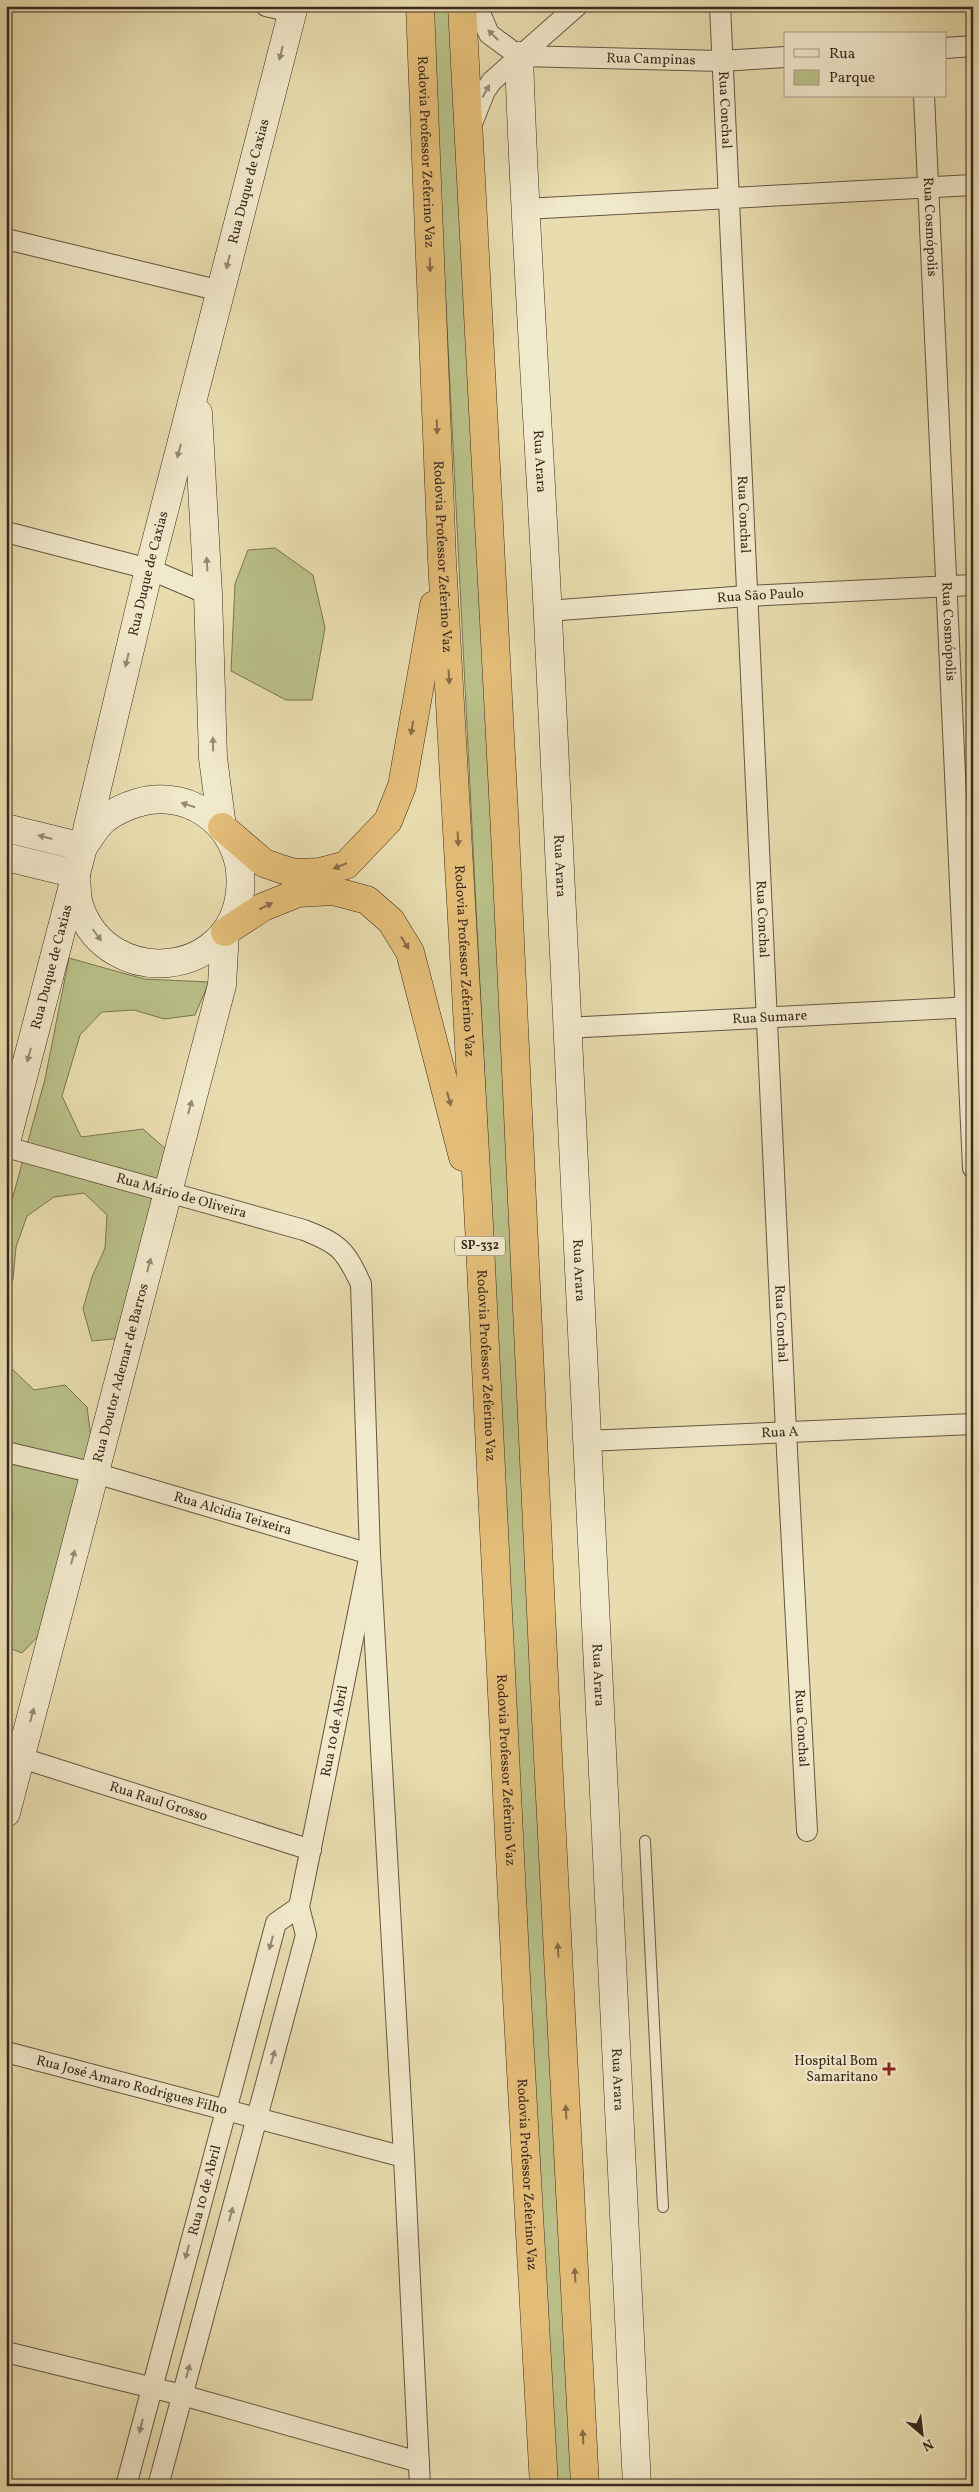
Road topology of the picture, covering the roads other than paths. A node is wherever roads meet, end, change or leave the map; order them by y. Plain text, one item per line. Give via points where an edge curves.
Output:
1 (266, 6) edge
2 (420, 6) edge
3 (462, 6) edge
4 (477, 6) edge
5 (577, 6) edge
6 (720, 6) edge
7 (293, 9) edge
8 (973, 46) edge
9 (946, 48) edge
10 (519, 56) junction
11 (784, 57) edge
12 (722, 61) junction
13 (924, 98) edge
14 (468, 135) junction
15 (973, 185) edge
16 (928, 188) junction
17 (729, 198) junction
18 (524, 209) junction
19 (6, 239) edge
20 (220, 291) junction
21 (196, 387) junction
22 (6, 532) edge
23 (442, 560) junction
24 (149, 569) junction
25 (973, 586) edge
26 (946, 587) junction
27 (208, 594) junction
28 (747, 596) junction
29 (548, 611) junction
30 (222, 827) junction
31 (6, 828) edge
32 (83, 848) junction
33 (6, 857) edge
34 (76, 874) junction
35 (225, 932) junction
36 (969, 1007) edge
37 (767, 1018) junction
38 (566, 1028) junction
39 (6, 1142) edge
40 (6, 1147) edge
41 (973, 1168) edge
42 (168, 1191) junction
43 (480, 1225) junction
44 (973, 1424) edge
45 (786, 1432) junction
46 (586, 1441) junction
47 (6, 1452) edge
48 (95, 1473) junction
49 (370, 1554) junction
50 (14, 1755) edge
51 (6, 1812) edge
52 (807, 1831) dead end
53 (645, 1841) dead end
54 (311, 1850) junction
55 (300, 1907) junction
56 (6, 2052) edge
57 (225, 2111) junction
58 (256, 2120) junction
59 (404, 2157) junction
60 (664, 2207) dead end
61 (6, 2352) edge
62 (151, 2388) junction
63 (182, 2395) junction
64 (419, 2462) junction
65 (126, 2486) edge
66 (158, 2486) edge
67 (420, 2486) edge
68 (544, 2486) edge
69 (585, 2486) edge
70 (637, 2486) edge

1 - 7 street
2 -> 23 highway, Rodovia Professor Zeferino Vaz / SP-332
3 - 14 highway, SP-332
10 -> 4 street via 489,34
5 - 10 street
6 - 12 street, Rua Conchal
7 -> 20 street, Rua Duque de Caxias
8 - 9 street
10 - 12 street, Rua Campinas
14 -> 10 street via 492,80
10 - 18 street, Rua Arara
11 - 12 street, Rua Campinas
12 - 17 street, Rua Conchal
13 - 16 street, Rua Cosmópolis
69 -> 14 highway, SP-332
15 - 16 street
16 - 17 street
16 - 26 street, Rua Cosmópolis
17 - 18 street
17 - 28 street, Rua Conchal
18 - 29 street, Rua Arara
19 - 20 street
20 - 21 street, Rua Duque de Caxias
21 -> 24 street, Rua Duque de Caxias
27 -> 21 street
22 - 24 street
23 -> 30 highway via 402,786 388,821 346,865 295,874 264,863
23 -> 43 highway, Rodovia Professor Zeferino Vaz / SP-332
24 - 27 street
24 -> 32 street, Rua Duque de Caxias
25 - 26 street, Rua São Paulo
26 - 28 street, Rua São Paulo
26 - 36 street, Rua Cosmópolis
30 -> 27 street via 213,758
28 - 29 street, Rua São Paulo
28 - 37 street, Rua Conchal
29 - 38 street, Rua Arara
30 -> 32 street via 198,808 170,800 136,802 105,818
30 - 35 street via 236,850 242,874 239,905
32 -> 31 street
32 - 34 street, Rua Duque de Caxias
33 - 34 street
34 -> 35 street via 79,908 98,939 124,958 157,965 185,961 207,949
34 -> 39 street, Rua Duque de Caxias
42 -> 35 street, Rua Doutor Ademar de Barros via 222,985
35 -> 43 highway via 263,907 298,893 333,891 367,900 391,921 410,952
36 - 37 street, Rua Sumare
36 - 41 street, Rua Cosmópolis
37 - 38 street, Rua Sumare
37 - 45 street, Rua Conchal
38 - 46 street, Rua Arara
40 - 42 street, Rua Mário de Oliveira
48 -> 42 street, Rua Doutor Ademar de Barros
42 - 49 street, Rua Mário de Oliveira via 304,1230 331,1241 349,1260 361,1284
43 - 68 highway, Rodovia Professor Zeferino Vaz / SP-332 via 517,2008
44 - 45 street, Rua A
45 - 46 street, Rua A
45 - 52 street, Rua Conchal
46 - 70 street, Rua Arara
47 - 48 street, Rua Alcidia Teixeira
48 - 49 street, Rua Alcidia Teixeira
50 -> 48 street, Rua Doutor Ademar de Barros
49 - 54 street, Rua 10 de Abril
49 - 59 street
50 - 51 street, Rua Doutor Ademar de Barros
50 - 54 street, Rua Raul Grosso
53 - 60 lane
54 - 55 street, Rua 10 de Abril
55 -> 57 street, Rua 10 de Abril via 276,1923
58 -> 55 street, Rua 10 de Abril via 306,1935
56 - 57 street, Rua José Amaro Rodrigues Filho
57 - 58 street, Rua José Amaro Rodrigues Filho
57 -> 62 street, Rua 10 de Abril
58 - 59 street, Rua José Amaro Rodrigues Filho
63 -> 58 street, Rua 10 de Abril
59 - 64 street
61 - 62 street
62 - 63 street
62 -> 65 street, Rua 10 de Abril
63 - 64 street
63 - 66 street, Rua 10 de Abril
64 - 67 street

